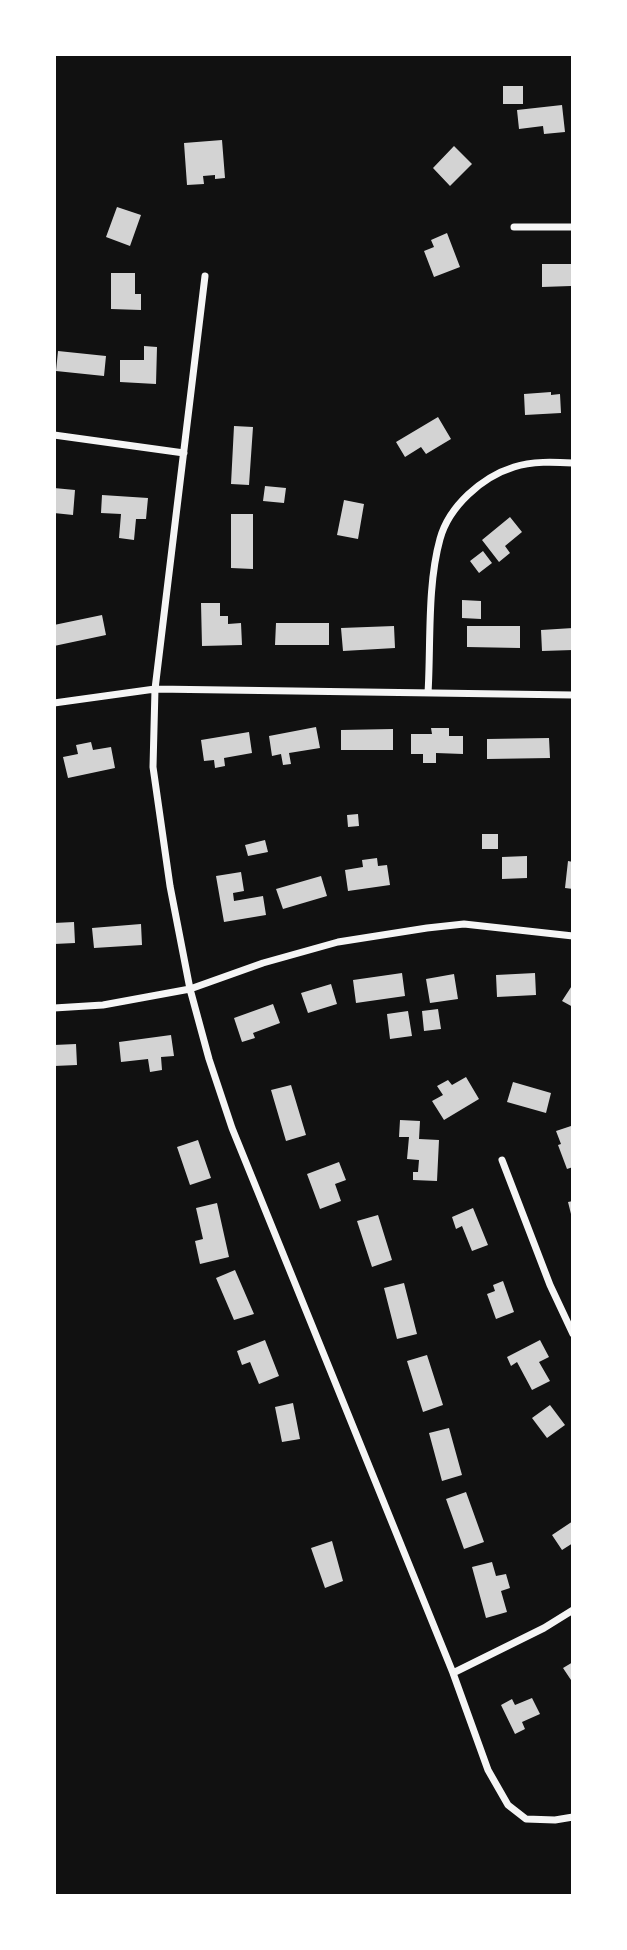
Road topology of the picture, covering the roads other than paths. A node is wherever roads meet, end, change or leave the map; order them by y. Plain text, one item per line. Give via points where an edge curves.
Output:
1 (514, 227) dead end
2 (573, 227) edge
3 (205, 276) dead end
4 (54, 435) edge
5 (184, 453) junction
6 (573, 463) edge
7 (155, 689) junction
8 (428, 693) junction
9 (573, 695) edge
10 (54, 703) edge
11 (573, 936) edge
12 (190, 989) junction
13 (54, 1008) edge
14 (502, 1160) dead end
15 (573, 1334) edge
16 (573, 1610) edge
17 (453, 1673) junction
18 (573, 1817) edge

1 - 2 street
3 - 5 street
4 - 5 street
5 - 7 street
6 - 8 street via 514,467 483,482 458,506 441,536 434,570
7 - 8 street
7 - 10 street
7 - 12 street via 153,766
8 - 9 street
11 - 12 street via 464,924 427,928 262,962
12 - 13 street
12 - 17 street via 232,1128
14 - 15 street
16 - 17 street
17 - 18 street via 488,1770 508,1805 526,1819

